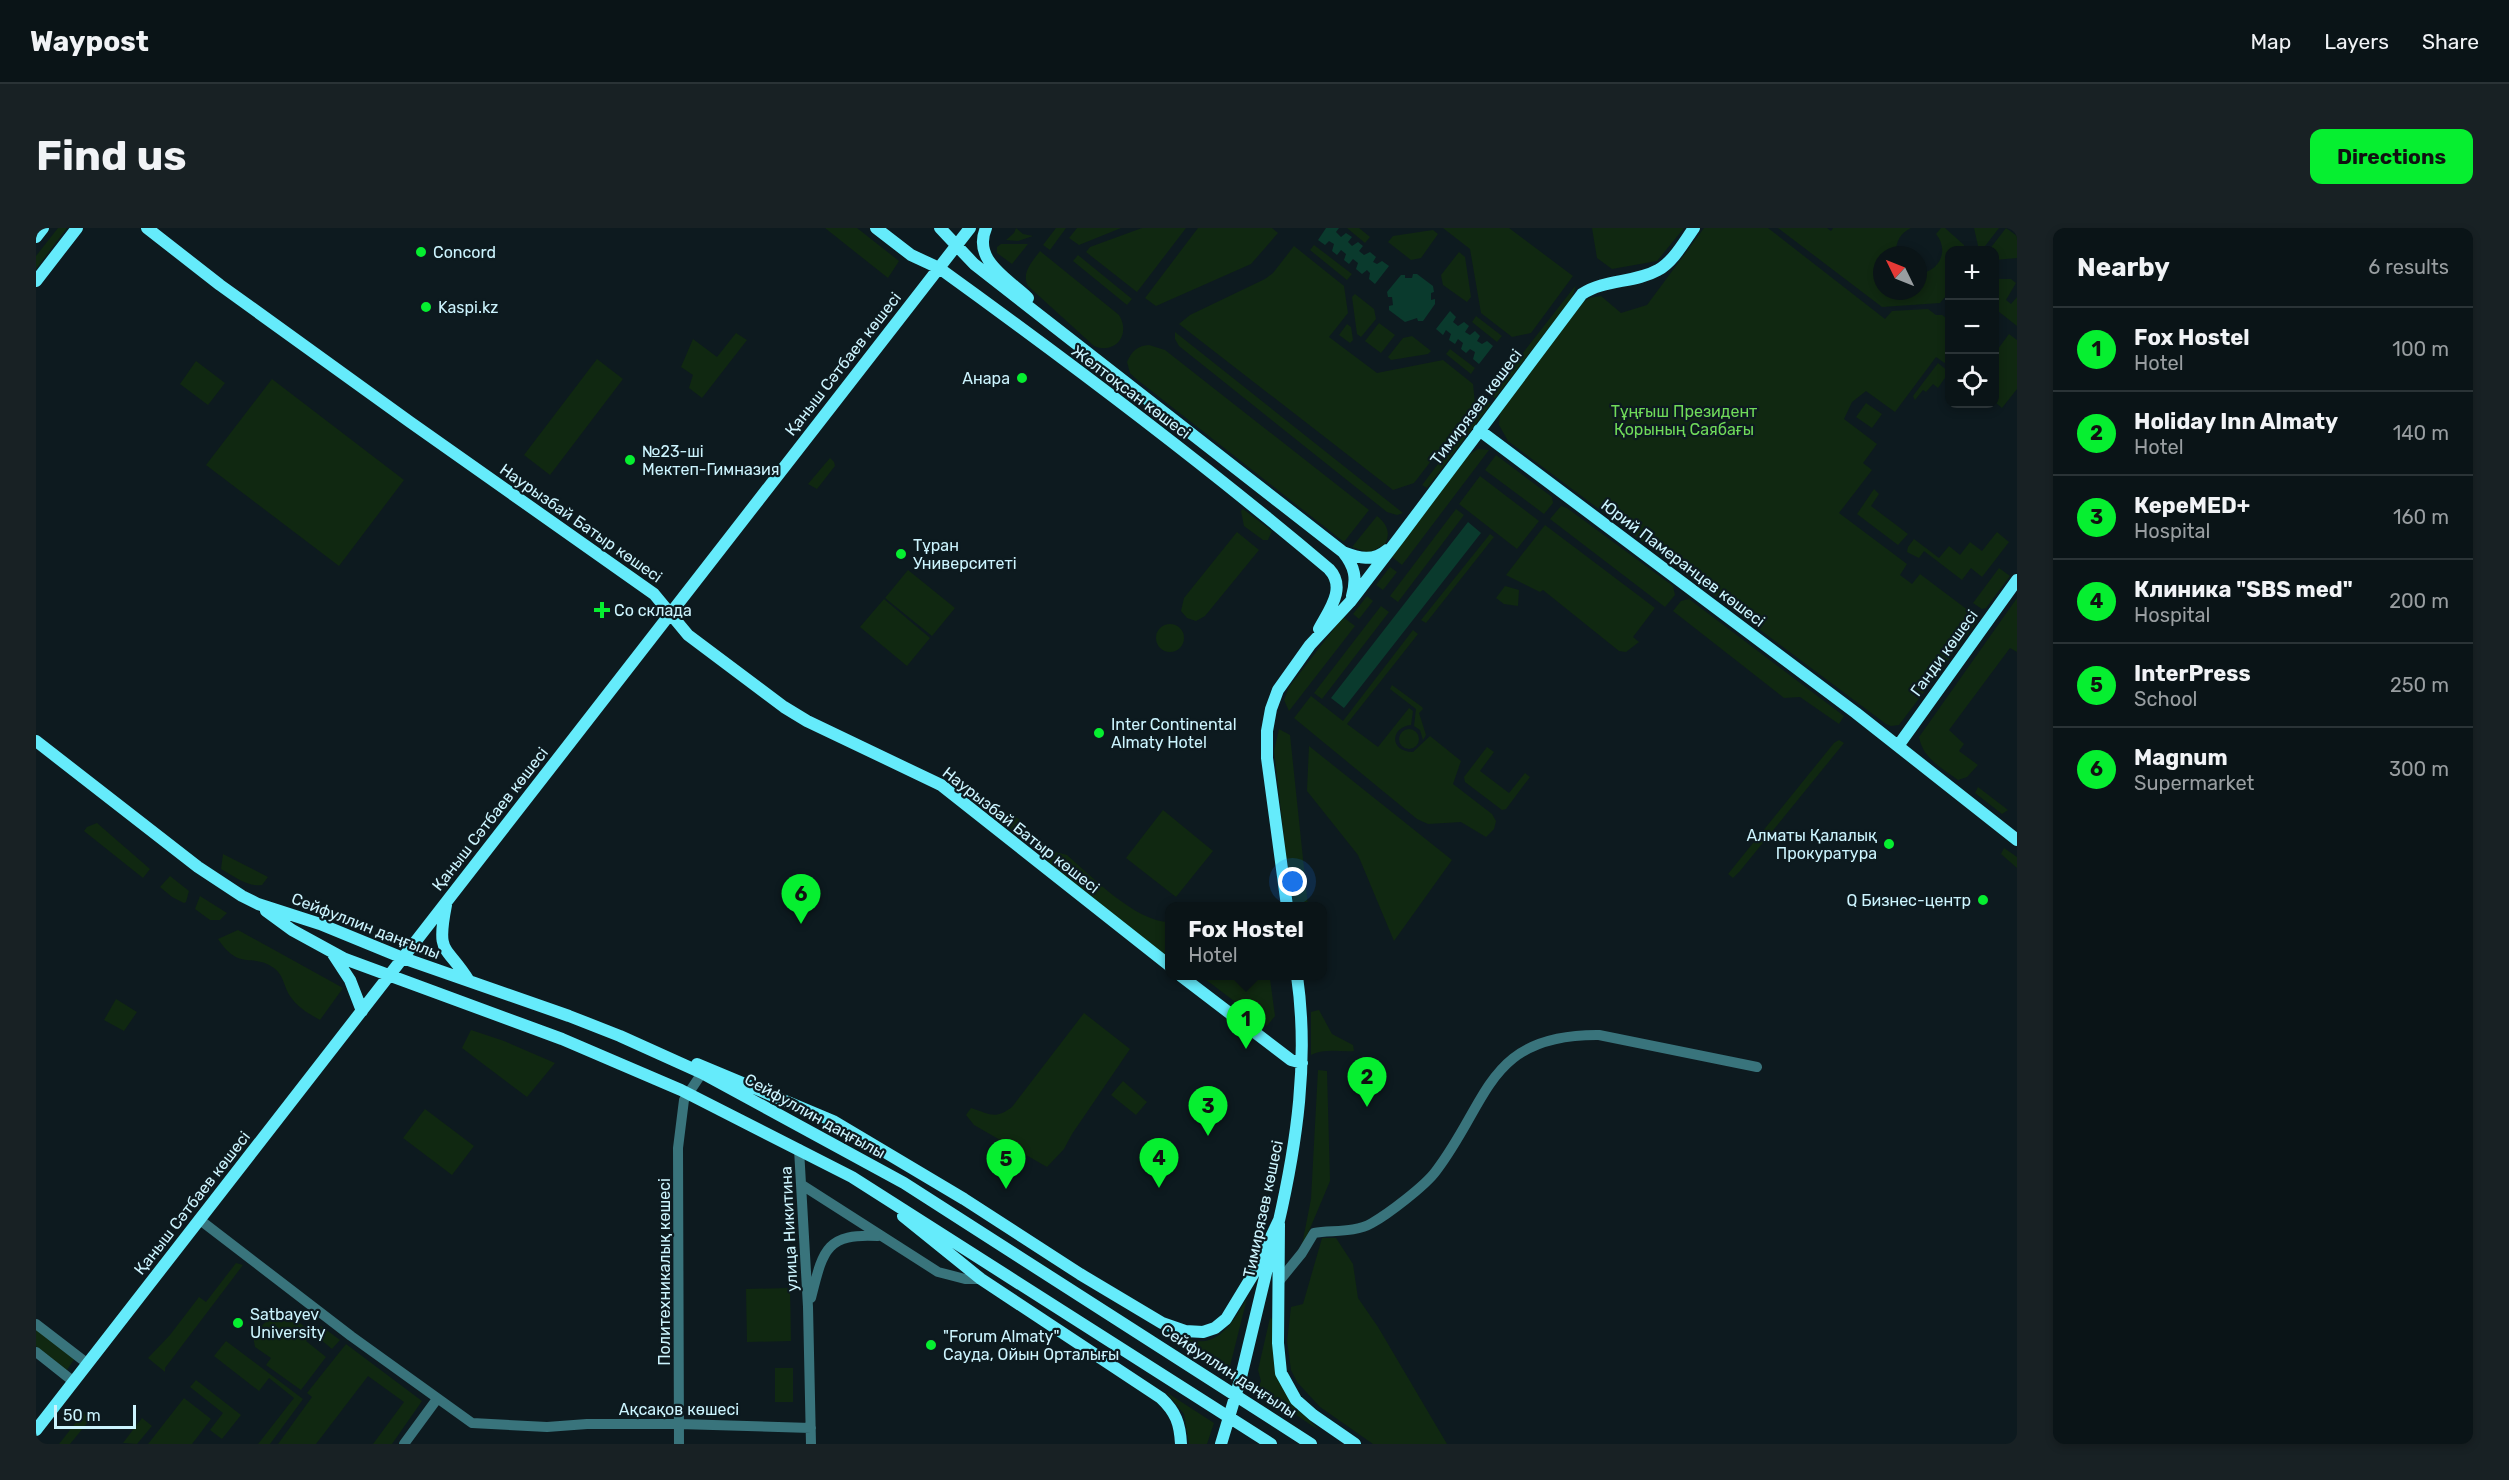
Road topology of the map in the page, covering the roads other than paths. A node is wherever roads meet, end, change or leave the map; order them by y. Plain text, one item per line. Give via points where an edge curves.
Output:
1 (43, 228) edge
2 (77, 228) edge
3 (147, 228) edge
4 (876, 228) edge
5 (940, 228) edge
6 (970, 228) edge
7 (986, 228) edge
8 (1694, 228) edge
9 (36, 237) edge
10 (957, 245) junction
11 (939, 268) junction
12 (36, 281) edge
13 (1081, 349) junction
14 (1109, 370) junction
15 (1096, 385) junction
16 (1479, 430) junction
17 (1399, 538) junction
18 (1343, 552) junction
19 (2017, 579) edge
20 (1333, 602) joint
21 (1350, 602) junction
22 (670, 613) junction
23 (1310, 645) junction
24 (36, 741) edge
25 (1898, 746) junction
26 (2017, 840) edge
27 (1286, 902) edge
28 (446, 903) junction
29 (258, 904) junction
30 (332, 953) junction
31 (403, 958) junction
32 (1165, 962) edge
33 (389, 976) junction
34 (1187, 980) edge
35 (1297, 980) edge
36 (469, 981) junction
37 (362, 1011) junction
38 (654, 1052) junction
39 (1302, 1063) junction
40 (1757, 1067) dead end
41 (702, 1073) junction
42 (686, 1096) junction
43 (799, 1149) junction
44 (852, 1177) junction
45 (802, 1185) junction
46 (200, 1220) junction
47 (1279, 1220) junction
48 (878, 1236) junction
49 (981, 1279) junction
50 (1280, 1280) junction
51 (808, 1306) junction
52 (36, 1323) edge
53 (36, 1352) edge
54 (88, 1364) junction
55 (74, 1382) junction
56 (437, 1399) junction
57 (679, 1424) junction
58 (811, 1428) junction
59 (36, 1430) edge
60 (404, 1444) edge
61 (679, 1444) edge
62 (811, 1444) edge
63 (1181, 1444) edge
64 (1221, 1444) edge
65 (1271, 1444) edge
66 (1311, 1444) edge
67 (1355, 1444) edge

1 - 9 main road
2 - 12 main road
3 - 22 main road, Наурызбай Батыр көшесі via 220,285 654,594
4 - 11 main road, Желтоқсан көшесі via 911,255
5 - 10 main road
6 - 10 main road, Қаныш Сәтбаев көшесі
7 - 13 main road via 982,238 988,260
8 - 16 main road, Тимирязев көшесі via 1658,270 1582,294
10 - 11 main road, Қаныш Сәтбаев көшесі
10 - 13 main road via 974,264
11 - 15 main road, Желтоқсан көшесі
11 - 22 main road, Қаныш Сәтбаев көшесі
13 - 14 main road, Желтоқсан көшесі
14 - 15 main road
14 - 18 main road, Желтоқсан көшесі
15 - 20 main road, Желтоқсан көшесі via 1329,569 1338,583
16 - 17 main road, Тимирязев көшесі
16 - 25 main road, Юрий Памеранцев көшесі
17 - 18 main road via 1374,557 1365,559
17 - 21 main road, Тимирязев көшесі
18 - 21 main road via 1356,574
19 - 25 main road, Ганди көшесі
20 - 23 main road, Тимирязев көшесі
21 - 23 main road, Тимирязев көшесі
22 - 28 main road, Қаныш Сәтбаев көшесі
22 - 32 main road, Наурызбай Батыр көшесі via 688,635 807,721 941,785
23 - 27 main road, Тимирязев көшесі via 1278,690 1267,731 1267,758
24 - 29 main road, Сейфуллин даңғылы via 198,867
25 - 26 main road, Юрий Памеранцев көшесі
28 - 31 main road, Қаныш Сәтбаев көшесі
28 - 36 main road via 440,937
29 - 30 main road, Сейфуллин даңғылы
29 - 31 main road, Сейфуллин даңғылы
30 - 33 main road, Сейфуллин даңғылы
30 - 37 main road via 350,980
31 - 33 main road, Қаныш Сәтбаев көшесі
31 - 36 main road, Сейфуллин даңғылы
33 - 37 main road, Қаныш Сәтбаев көшесі
33 - 42 main road, Сейфуллин даңғылы via 562,1039
34 - 39 main road via 1291,1060
35 - 39 main road, Тимирязев көшесі
36 - 38 main road, Сейфуллин даңғылы via 579,1020
37 - 46 main road, Қаныш Сәтбаев көшесі
38 - 41 main road, Сейфуллин даңғылы
38 - 47 main road via 710,1068 833,1120 1080,1274 1162,1323 1185,1331 1203,1332 1226,1319
39 - 47 main road, Тимирязев көшесі via 1294,1146
40 - 50 street via 1599,1035 1580,1035 1523,1050 1488,1084 1435,1172 1372,1223 1314,1233
41 - 42 street
41 - 66 main road, Сейфуллин даңғылы via 904,1183
42 - 43 main road, Сейфуллин даңғылы
42 - 57 street, Политехникалық көшесі via 678,1148
43 - 44 main road, Сейфуллин даңғылы
43 - 45 street, улица Никитина
44 - 49 main road
44 - 65 main road, Сейфуллин даңғылы
45 - 48 street
45 - 51 street, улица Никитина
46 - 54 main road, Қаныш Сәтбаев көшесі
46 - 56 street, Ақсақов көшесі
47 - 50 main road
47 - 64 main road, Тимирязев көшесі
48 - 49 street via 938,1272
48 - 51 street via 856,1235 834,1243 823,1255
49 - 63 main road via 1161,1398 1178,1419
50 - 67 main road via 1281,1373 1296,1400
51 - 58 street, улица Никитина
52 - 54 street
53 - 55 street
54 - 55 main road, Қаныш Сәтбаев көшесі
55 - 59 main road, Қаныш Сәтбаев көшесі
56 - 57 street, Ақсақов көшесі via 472,1424
56 - 60 street
57 - 58 street, Ақсақов көшесі
57 - 61 street, Политехникалық көшесі
58 - 62 street, улица Никитина

